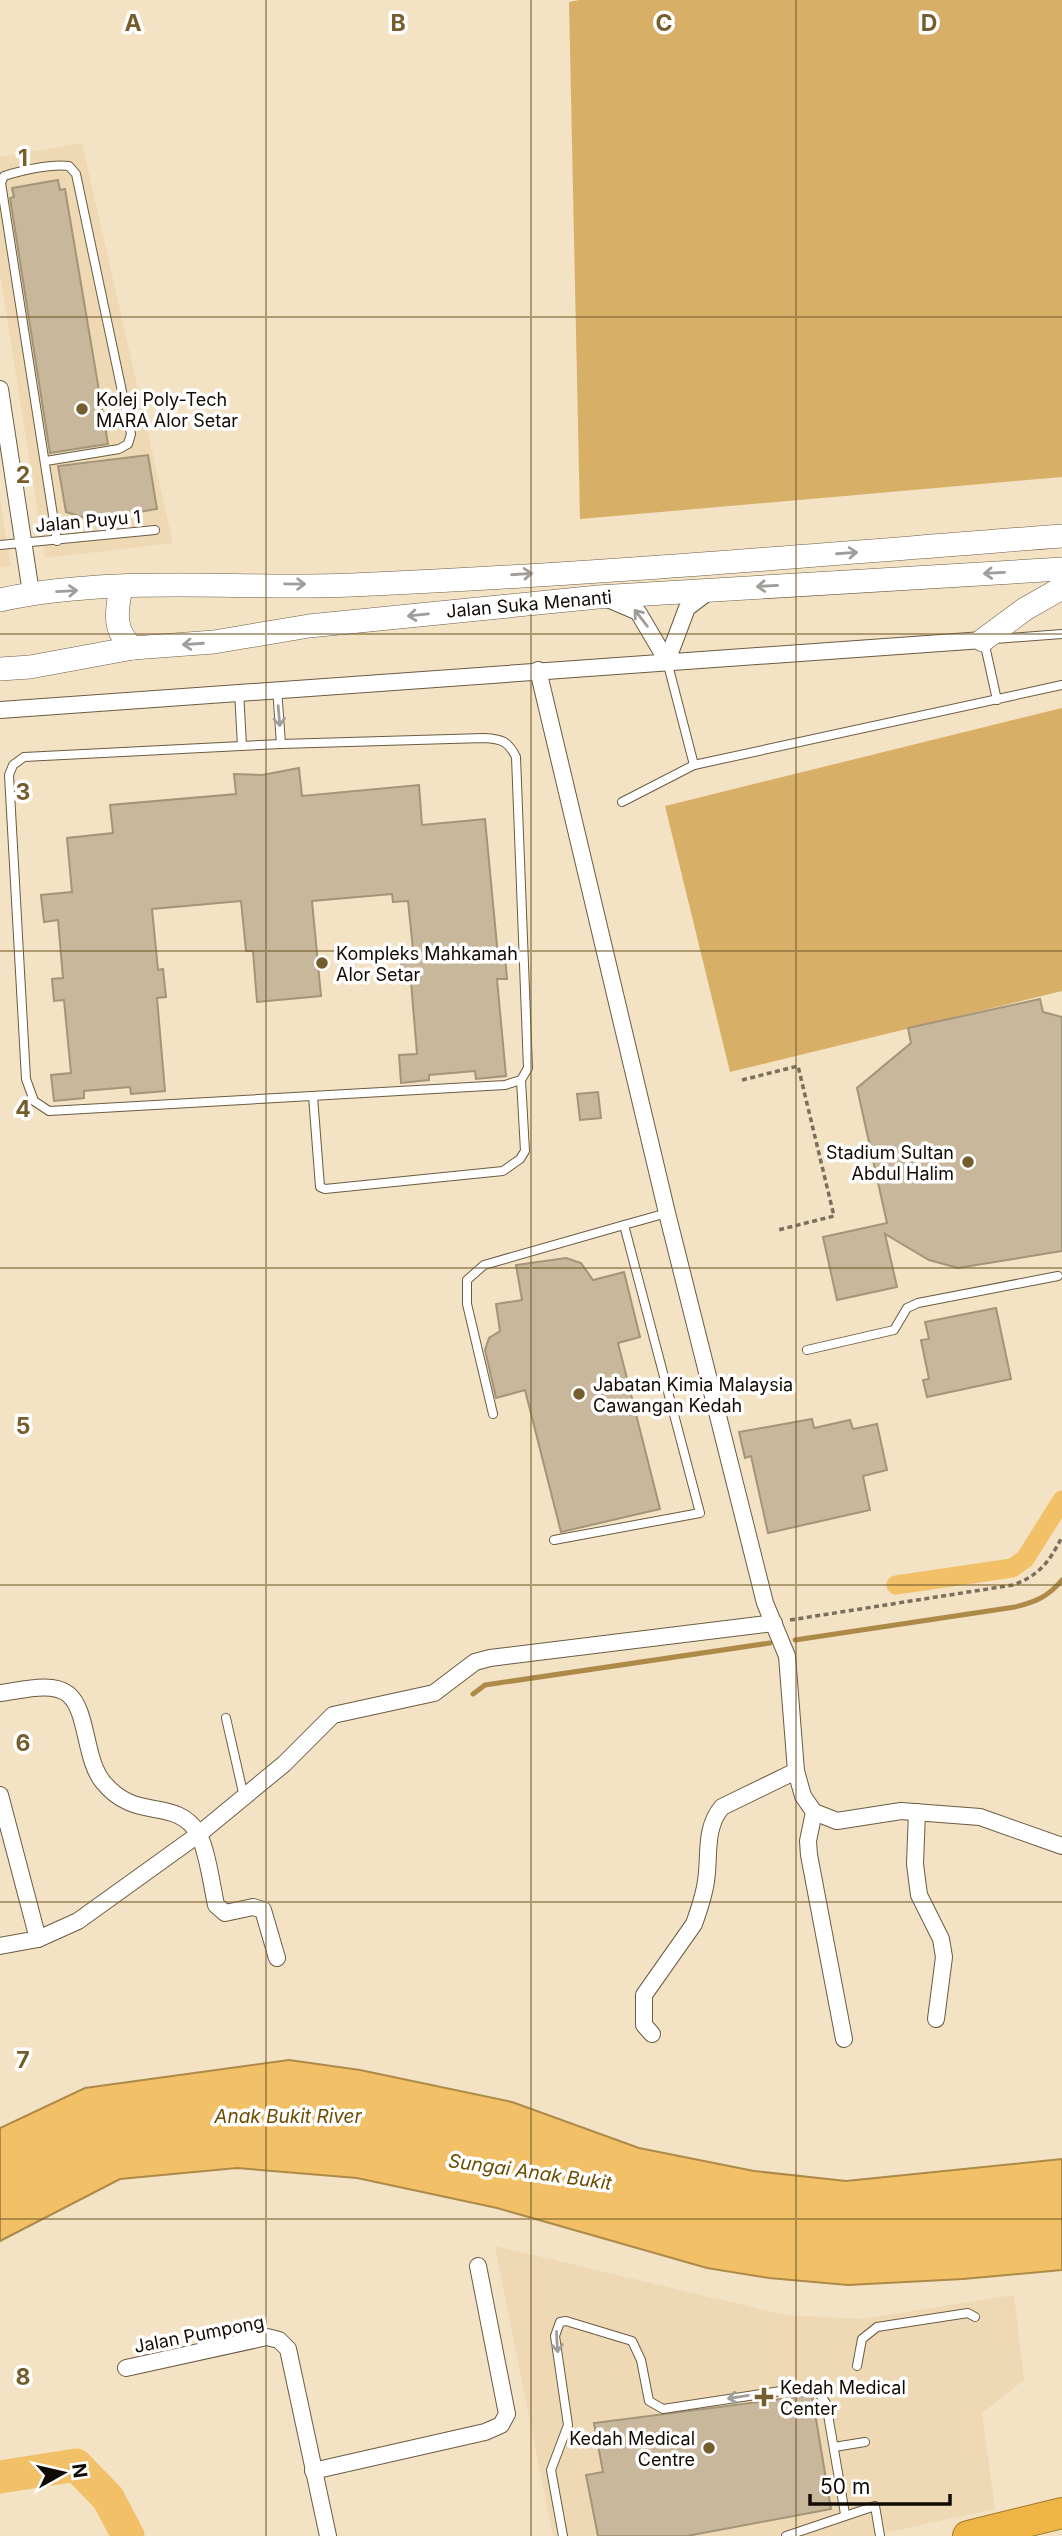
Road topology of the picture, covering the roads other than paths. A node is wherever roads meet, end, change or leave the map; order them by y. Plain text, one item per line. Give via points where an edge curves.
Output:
1 (0, 389) edge
2 (46, 461) junction
3 (155, 530) dead end
4 (1062, 536) edge
5 (57, 541) junction
6 (25, 542) junction
7 (0, 545) edge
8 (1062, 569) edge
9 (121, 588) junction
10 (1062, 588) edge
11 (713, 589) junction
12 (31, 593) junction
13 (598, 597) junction
14 (0, 600) edge
15 (1062, 635) edge
16 (984, 640) junction
17 (133, 648) junction
18 (667, 661) junction
19 (0, 669) edge
20 (538, 670) junction
21 (1062, 685) edge
22 (277, 688) junction
23 (239, 691) junction
24 (997, 700) junction
25 (0, 710) edge
26 (281, 744) junction
27 (242, 747) junction
28 (694, 765) junction
29 (622, 802) dead end
30 (521, 1080) junction
31 (313, 1096) junction
32 (667, 1213) junction
33 (624, 1225) junction
34 (1058, 1276) dead end
35 (807, 1350) dead end
36 (493, 1414) dead end
37 (554, 1539) dead end
38 (774, 1623) junction
39 (0, 1693) edge
40 (226, 1718) dead end
41 (796, 1770) junction
42 (0, 1795) edge
43 (244, 1797) junction
44 (917, 1811) junction
45 (814, 1812) junction
46 (199, 1834) junction
47 (1062, 1846) edge
48 (38, 1939) junction
49 (0, 1946) edge
50 (277, 1958) dead end
51 (936, 2019) dead end
52 (652, 2034) dead end
53 (844, 2039) dead end
54 (478, 2266) dead end
55 (975, 2317) dead end
56 (857, 2366) dead end
57 (126, 2368) dead end
58 (864, 2442) dead end
59 (834, 2447) junction
60 (313, 2470) junction
61 (1061, 2513) edge
62 (845, 2514) junction
63 (328, 2536) edge
64 (563, 2536) edge
65 (786, 2536) edge
66 (880, 2536) edge
67 (968, 2536) edge

1 - 6 street
2 - 2 lane via 119,449 128,444 131,434 76,174 61,165 16,172 4,176 1,183
2 - 5 lane
3 - 5 lane, Jalan Puyu 1
9 -> 4 main road, Jalan Suka Menanti via 203,583 349,585
5 - 6 lane, Jalan Puyu 1
6 - 7 lane, Jalan Puyu 1
6 - 12 street
8 -> 11 main road, Jalan Suka Menanti
12 -> 9 main road, Jalan Suka Menanti
9 - 17 main road via 116,619
10 - 16 main road
11 - 13 main road, Jalan Suka Menanti
11 - 18 street via 687,608
12 - 14 main road, Jalan Suka Menanti
13 -> 17 main road, Jalan Suka Menanti
18 -> 13 street via 638,612
15 - 16 lane
16 - 18 street
16 - 24 lane
17 - 19 main road, Jalan Suka Menanti
18 - 20 street
18 - 28 lane
20 - 22 street
20 - 32 street
21 - 24 lane
22 - 23 street
22 -> 26 lane
23 - 25 street
23 - 27 lane
24 - 28 lane
26 - 27 lane
26 - 30 lane via 484,738 510,744 516,757 528,1057
27 - 31 lane via 24,757 13,765 9,775 26,1079 34,1101 49,1111
28 - 29 lane
30 - 31 lane via 505,1085
30 - 31 lane via 524,1151 503,1171 325,1189 320,1186
32 - 33 lane
32 - 38 street via 765,1603
33 - 36 lane via 484,1265 467,1280 467,1304
33 - 37 lane via 700,1513
34 - 35 lane via 918,1303 907,1308 894,1330
38 - 41 street via 787,1656
38 - 43 street via 475,1662 435,1693 333,1715 284,1765
39 - 46 street via 48,1688 69,1695 76,1704 91,1763 102,1781 125,1803 183,1816
40 - 43 lane
41 - 45 street via 803,1796
41 - 52 street via 722,1807 714,1816 706,1881 694,1924 644,1996 644,2025
42 - 48 street
43 - 46 street
44 - 45 street via 837,1821
44 - 47 street via 980,1817
44 - 51 street via 919,1895 941,1939 944,1957
45 - 53 street via 809,1855
46 - 48 street via 78,1921
46 - 50 street via 216,1905 225,1913 253,1907 264,1910
48 - 49 street
54 - 60 street via 507,2413 500,2425
55 - 56 lane via 968,2313 877,2327 862,2339
57 - 60 street, Jalan Pumpong via 267,2337 279,2340 288,2349
58 - 59 lane
59 - 62 lane
59 -> 64 lane via 826,2403 815,2388 663,2409 649,2401 632,2341 575,2322 560,2322 555,2336 568,2425 551,2470
60 - 63 street
61 - 67 highway
62 - 65 lane
62 - 66 lane via 875,2506

